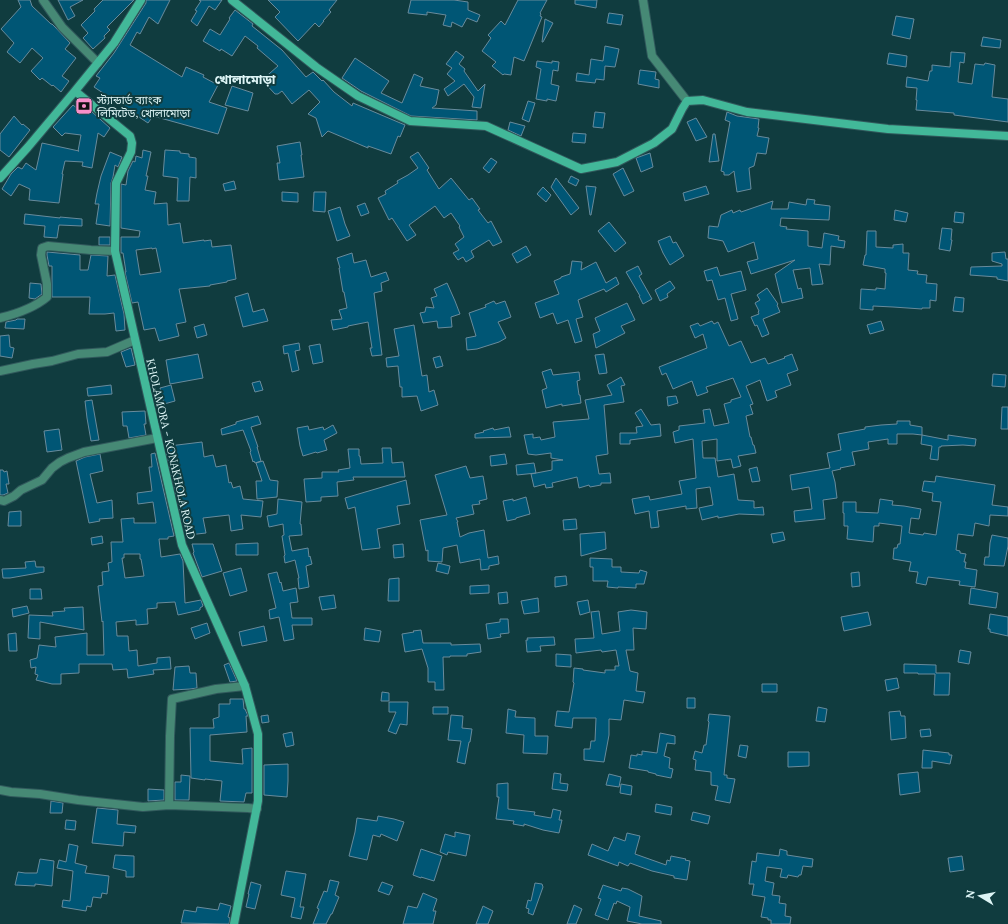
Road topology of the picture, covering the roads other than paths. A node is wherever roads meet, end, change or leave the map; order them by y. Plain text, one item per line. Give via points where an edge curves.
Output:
1 (44, 0) edge
2 (141, 0) edge
3 (232, 0) edge
4 (643, 0) edge
5 (98, 63) junction
6 (75, 91) junction
7 (687, 101) junction
8 (1008, 136) edge
9 (0, 178) edge
10 (115, 251) junction
11 (0, 318) edge
12 (135, 340) junction
13 (0, 371) edge
14 (157, 438) junction
15 (0, 500) edge
16 (245, 686) junction
17 (0, 790) edge
18 (169, 805) junction
19 (257, 809) junction
20 (234, 924) edge

1 - 5 street via 62,27
2 - 5 main road
3 - 7 main road via 316,67 358,96 410,121 486,126 581,169 617,162 654,143 672,129
4 - 7 street via 652,56
5 - 6 main road
6 - 9 main road
6 - 10 main road, KHOLAMORA - KONAKHOLA ROAD via 130,136 132,143 131,152 116,183
7 - 8 main road via 703,100 747,112 888,129
10 - 11 street via 48,246 42,248 47,297 42,302
10 - 12 main road, KHOLAMORA - KONAKHOLA ROAD
12 - 13 street via 107,352 78,354
12 - 14 main road, KHOLAMORA - KONAKHOLA ROAD
14 - 15 street via 84,452 68,458 52,468 42,480 14,496
14 - 16 main road, KHOLAMORA - KONAKHOLA ROAD via 182,545
16 - 18 street via 216,689 172,699
16 - 19 main road, KHOLAMORA - KONAKHOLA ROAD via 258,734
17 - 18 street via 143,807
18 - 19 street
19 - 20 main road, KHOLAMORA - KONAKHOLA ROAD

